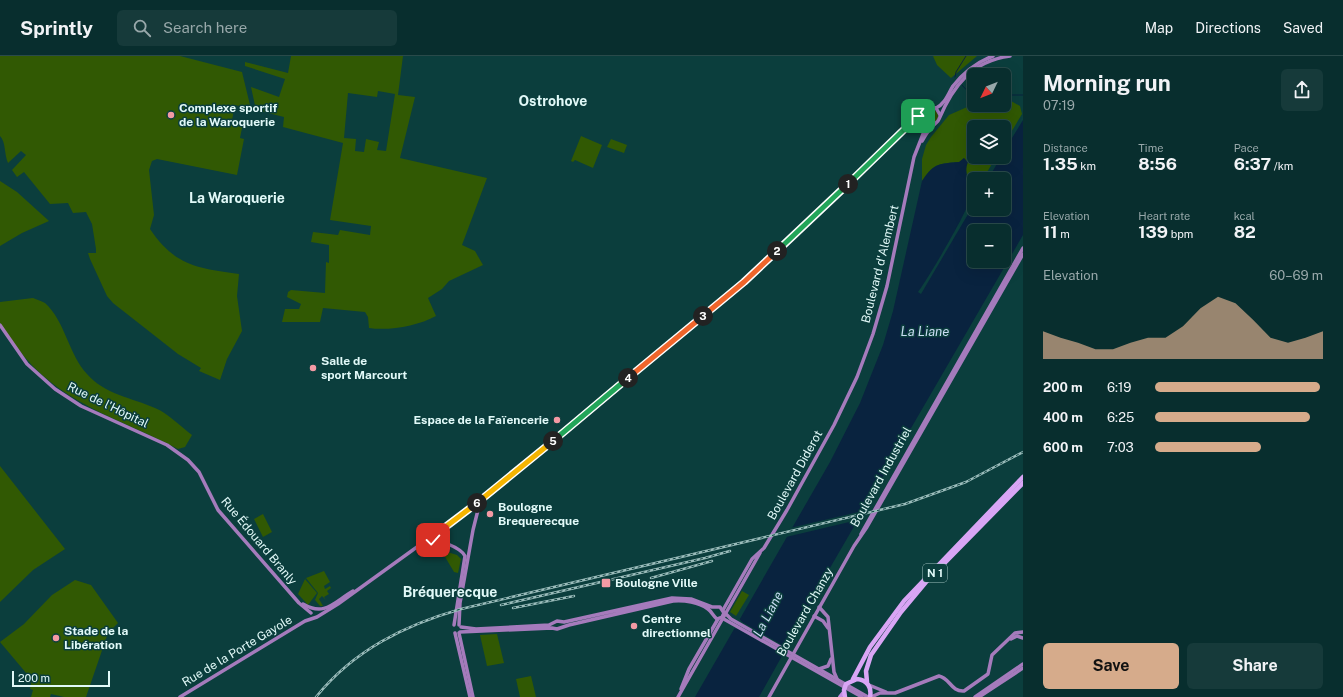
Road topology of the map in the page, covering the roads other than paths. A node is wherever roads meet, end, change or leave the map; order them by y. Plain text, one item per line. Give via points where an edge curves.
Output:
1 (993, 56) edge
2 (1010, 56) edge
3 (936, 108) junction
4 (923, 111) junction
5 (940, 116) junction
6 (924, 122) junction
7 (934, 124) junction
8 (908, 126) junction
9 (917, 148) junction
10 (1023, 248) edge
11 (1023, 254) edge
12 (0, 325) edge
13 (844, 405) joint
14 (200, 474) joint
15 (1023, 477) edge
16 (1023, 483) edge
17 (489, 494) junction
18 (444, 528) junction
19 (860, 537) junction
20 (423, 543) junction
21 (471, 543) junction
22 (446, 545) junction
23 (457, 549) junction
24 (760, 553) junction
25 (363, 585) junction
26 (295, 598) junction
27 (728, 599) junction
28 (717, 607) junction
29 (819, 607) junction
30 (316, 609) junction
31 (723, 611) junction
32 (312, 614) junction
33 (319, 614) junction
34 (713, 615) junction
35 (814, 616) junction
36 (315, 617) junction
37 (720, 618) junction
38 (305, 621) junction
39 (554, 623) junction
40 (560, 625) junction
41 (458, 626) junction
42 (555, 628) junction
43 (712, 628) junction
44 (829, 631) junction
45 (458, 632) junction
46 (1023, 632) edge
47 (1023, 638) edge
48 (1007, 642) junction
49 (832, 656) junction
50 (1023, 664) edge
51 (1023, 668) edge
52 (819, 669) junction
53 (838, 680) junction
54 (853, 680) junction
55 (868, 684) junction
56 (889, 693) junction
57 (844, 695) edge
58 (180, 697) edge
59 (471, 697) edge
60 (678, 697) edge
61 (769, 697) edge
62 (840, 697) edge
63 (862, 697) edge
64 (870, 697) edge
65 (975, 697) edge
66 (979, 697) edge

1 - 3 street via 968,70 955,84 943,104
2 - 5 street via 985,62 968,74 954,90
3 - 4 street via 929,107
3 - 5 street
4 - 6 street
4 - 8 street
5 - 7 street
6 - 7 street
6 - 8 street via 916,121
6 - 9 street, Boulevard d'Alembert via 925,129
7 - 9 street, Boulevard d'Alembert
8 - 17 street via 751,276
9 - 13 street, Boulevard d'Alembert via 879,316 862,365
10 - 19 street, Boulevard Industriel via 867,520
11 - 19 street, Boulevard Industriel
12 - 14 street, Rue de l'Hôpital via 25,362 55,389 79,404 173,449 190,461
13 - 24 street, Boulevard Diderot via 788,510
14 - 26 street, Rue Édouard Branly via 218,510
15 - 54 highway, N 1 via 904,601 869,649
16 - 55 highway, N 1 via 926,582 901,612 871,655 866,671
17 - 18 street
17 - 21 street via 479,506
18 - 20 street
18 - 22 street via 442,536
19 - 29 street, Boulevard Chanzy
20 - 22 street via 432,539
20 - 25 street
21 - 23 street via 467,551
21 - 41 street
22 - 23 street
23 - 41 street via 465,558
24 - 27 street, Boulevard Diderot via 752,559
24 - 60 street, Boulevard Diderot
25 - 30 street via 327,608
25 - 33 street, Rue de la Porte Gayole via 341,602
26 - 30 street, Rue Édouard Branly
26 - 32 street, Rue Édouard Branly
27 - 28 street, Boulevard Diderot
27 - 31 street, Boulevard Diderot
28 - 31 street
28 - 34 street, Boulevard Diderot
28 - 40 street via 691,599 672,598
29 - 35 street, Boulevard Chanzy
29 - 44 street via 827,614
30 - 32 street, Rue de la Porte Gayole
30 - 33 street
31 - 37 street, Boulevard Diderot
31 - 52 street via 729,617
32 - 36 street, Rue Édouard Branly
32 - 38 street, Rue de la Porte Gayole
33 - 36 street, Rue de la Porte Gayole
34 - 37 street
34 - 40 street via 708,609 697,604 674,600
34 - 43 street, Boulevard Diderot
35 - 44 street via 825,622
35 - 61 street, Boulevard Chanzy
36 - 38 street, Rue de la Porte Gayole
37 - 43 street, Boulevard Diderot
37 - 63 street via 728,620
38 - 58 street, Rue de la Porte Gayole
39 - 40 street via 556,621
39 - 41 street via 476,629
39 - 42 street
40 - 42 street
41 - 45 street
41 - 45 street via 452,629
42 - 45 street
43 - 60 street, Boulevard Diderot via 688,672
44 - 49 street
45 - 59 street
46 - 48 street via 1016,633
47 - 48 street via 1016,636
48 - 56 street via 991,657 988,674 964,691 956,690 939,676
49 - 52 street via 828,666
49 - 53 street via 834,673
50 - 65 street
51 - 66 street
52 - 53 street
53 - 64 street
54 - 55 highway via 860,679
54 - 57 highway via 846,684
55 - 56 street
55 - 64 highway
56 - 64 street via 878,693
57 - 62 main road

